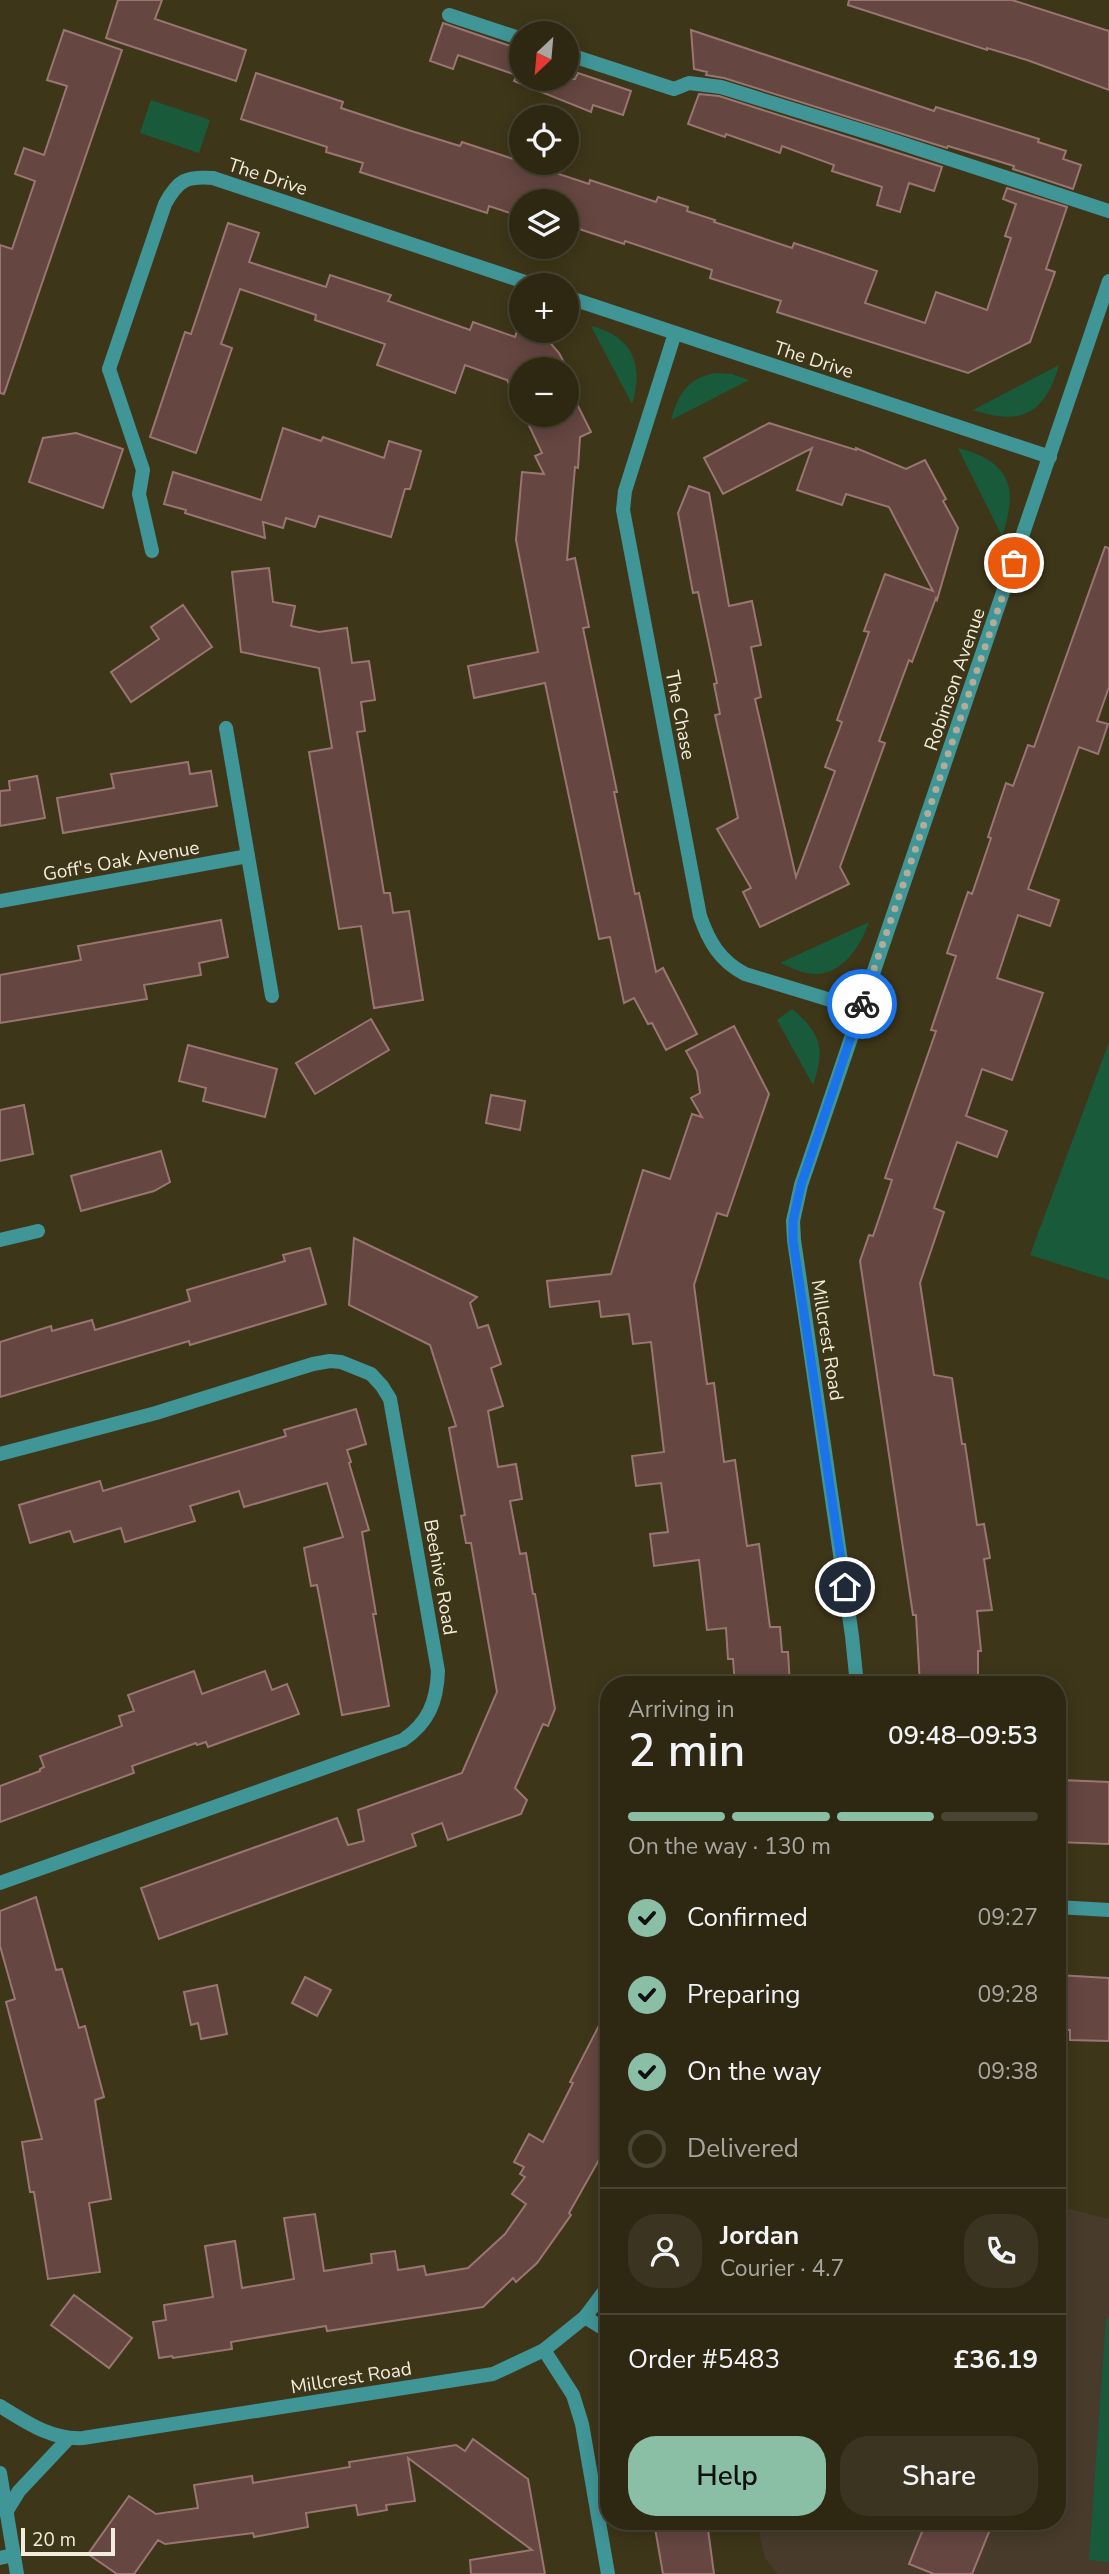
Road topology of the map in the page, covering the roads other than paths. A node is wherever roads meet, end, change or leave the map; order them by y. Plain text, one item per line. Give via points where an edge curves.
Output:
1 (449, 15) dead end
2 (509, 35) edge
3 (579, 58) edge
4 (1109, 211) edge
5 (509, 277) edge
6 (1109, 281) edge
7 (579, 300) edge
8 (675, 333) junction
9 (1050, 457) junction
10 (152, 551) dead end
11 (226, 728) dead end
12 (248, 856) junction
13 (0, 901) edge
14 (272, 996) dead end
15 (860, 1009) junction
16 (38, 1231) dead end
17 (0, 1240) edge
18 (0, 1454) edge
19 (856, 1676) edge
20 (0, 1883) edge
21 (1066, 1908) edge
22 (1109, 1910) edge
23 (600, 2297) edge
24 (585, 2317) junction
25 (600, 2326) edge
26 (544, 2350) junction
27 (0, 2406) edge
28 (68, 2439) junction
29 (0, 2473) edge
30 (6, 2512) junction
31 (600, 2528) edge
32 (600, 2530) edge
33 (7, 2556) edge
34 (16, 2574) edge
35 (608, 2574) edge

1 - 2 street
3 - 4 street via 674,89 689,83 721,87
5 - 10 street, The Drive via 213,178 184,180 165,204 109,369 144,470 139,494
6 - 9 street, Robinson Avenue
7 - 8 street, The Drive
8 - 9 street, The Drive
8 - 15 street, The Chase via 623,510 700,916 709,940 731,967
9 - 15 street, Robinson Avenue
11 - 12 street
12 - 13 street, Goff's Oak Avenue
12 - 14 street
15 - 19 street, Millcrest Road via 793,1221
16 - 17 street
18 - 20 street, Beehive Road via 156,1413 313,1364 341,1362 371,1374 390,1399 438,1691 415,1732 403,1740
21 - 22 street
23 - 24 street, Millcrest Road
24 - 25 street
24 - 26 street, Millcrest Road
26 - 28 street, Millcrest Road via 493,2374
26 - 31 street via 573,2395
27 - 28 street, Millcrest Road via 27,2423
28 - 30 street
29 - 30 street
30 - 33 street
32 - 35 street
33 - 34 street

